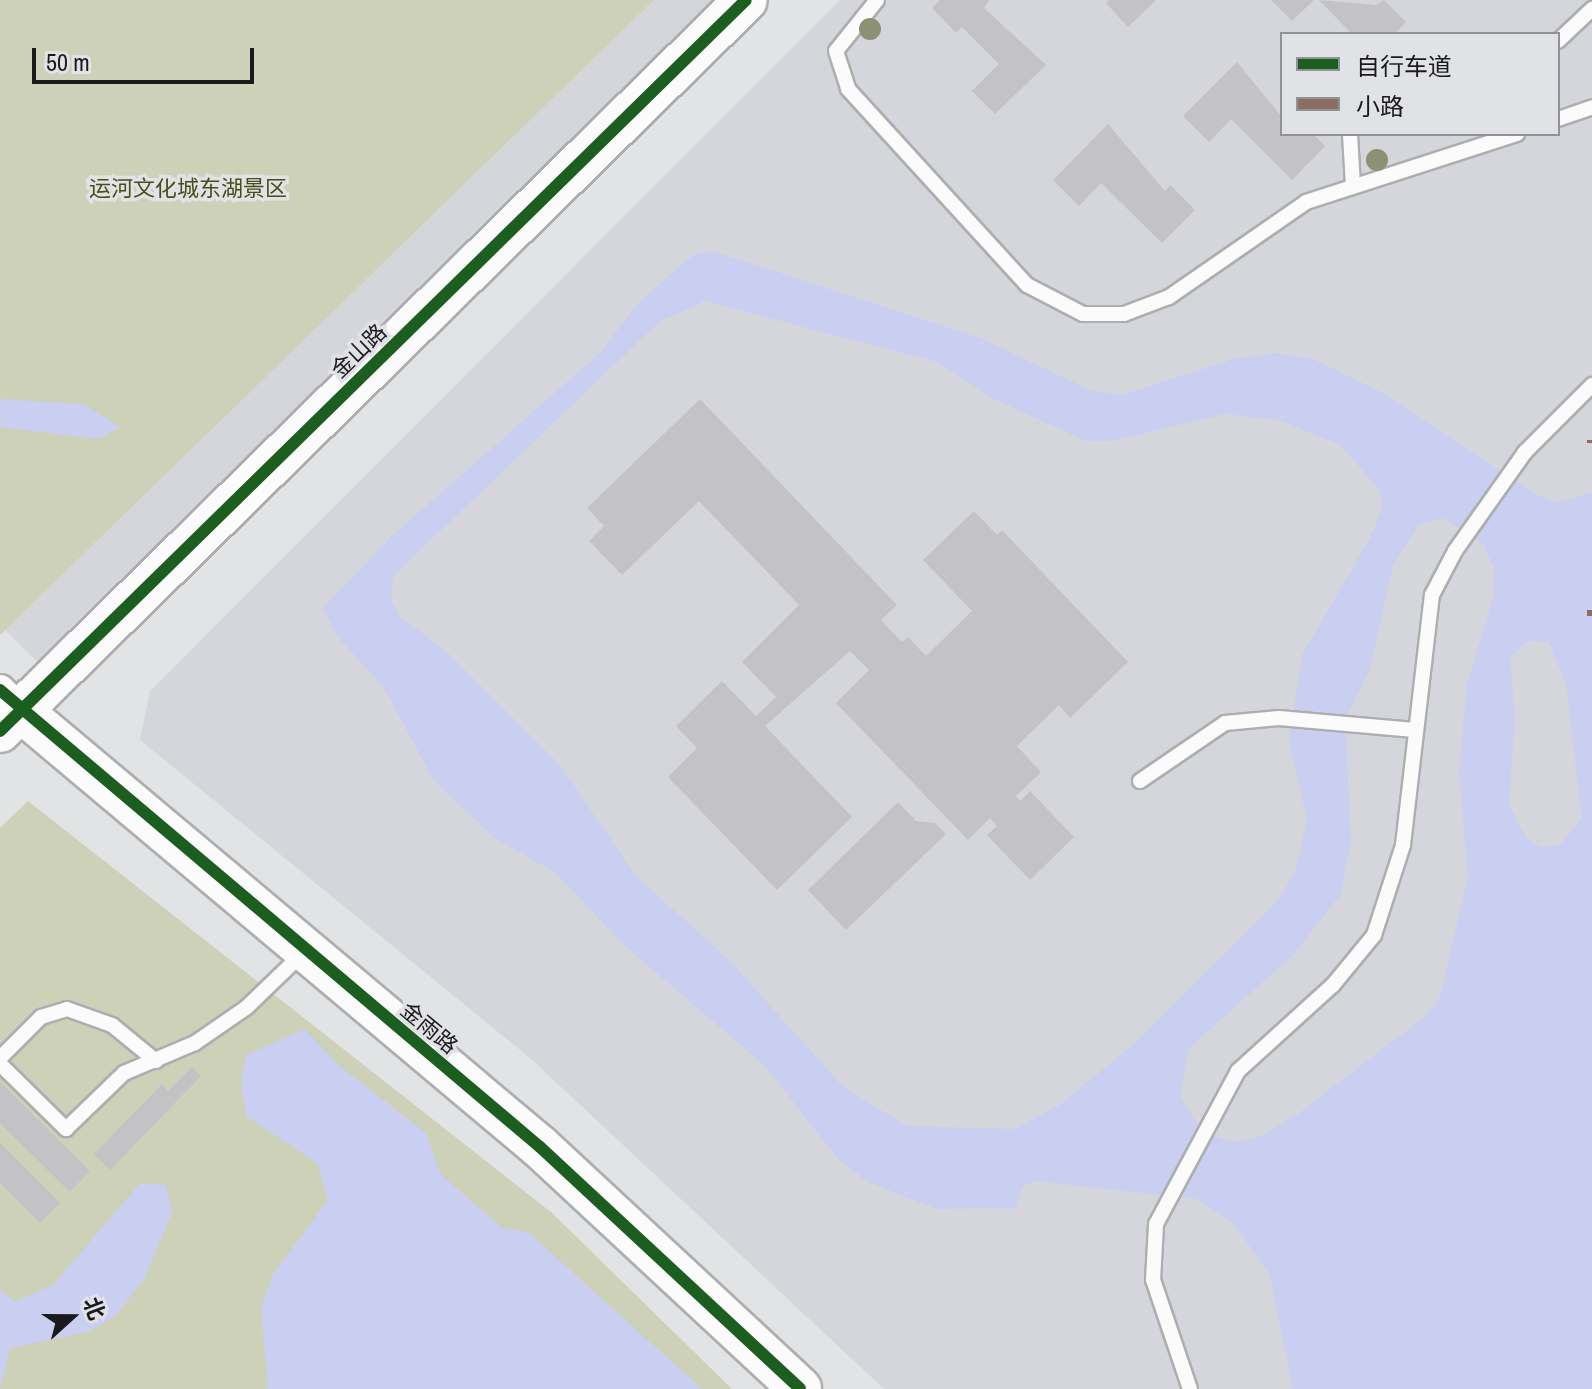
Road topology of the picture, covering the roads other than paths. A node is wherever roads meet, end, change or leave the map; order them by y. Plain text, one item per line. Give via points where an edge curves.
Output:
1 (746, 0) edge
2 (877, 0) edge
3 (1592, 9) edge
4 (1560, 39) edge
5 (1592, 107) edge
6 (1560, 118) edge
7 (1350, 136) edge
8 (1509, 136) edge
9 (1353, 186) junction
10 (1592, 385) edge
11 (7, 711) edge
12 (1414, 730) junction
13 (1140, 781) dead end
14 (306, 950) junction
15 (0, 1061) edge
16 (156, 1061) junction
17 (800, 1389) edge
18 (1190, 1389) edge

1 - 11 street, 金山路
2 - 9 lane via 836,51 848,89 1027,285 1067,310 1101,316 1147,307 1306,202
3 - 4 lane
5 - 6 lane
7 - 9 lane
8 - 9 lane
10 - 12 lane via 1525,452 1455,551 1426,613
11 - 14 street, 金雨路
12 - 13 lane via 1279,718 1207,731
12 - 18 lane via 1403,845 1374,935 1333,985 1256,1051 1213,1111 1156,1224 1153,1280
14 - 16 lane via 247,1007
14 - 17 street, 金雨路 via 540,1147
15 - 16 lane via 41,1017 67,1009 112,1025
15 - 16 lane via 66,1129 124,1073

